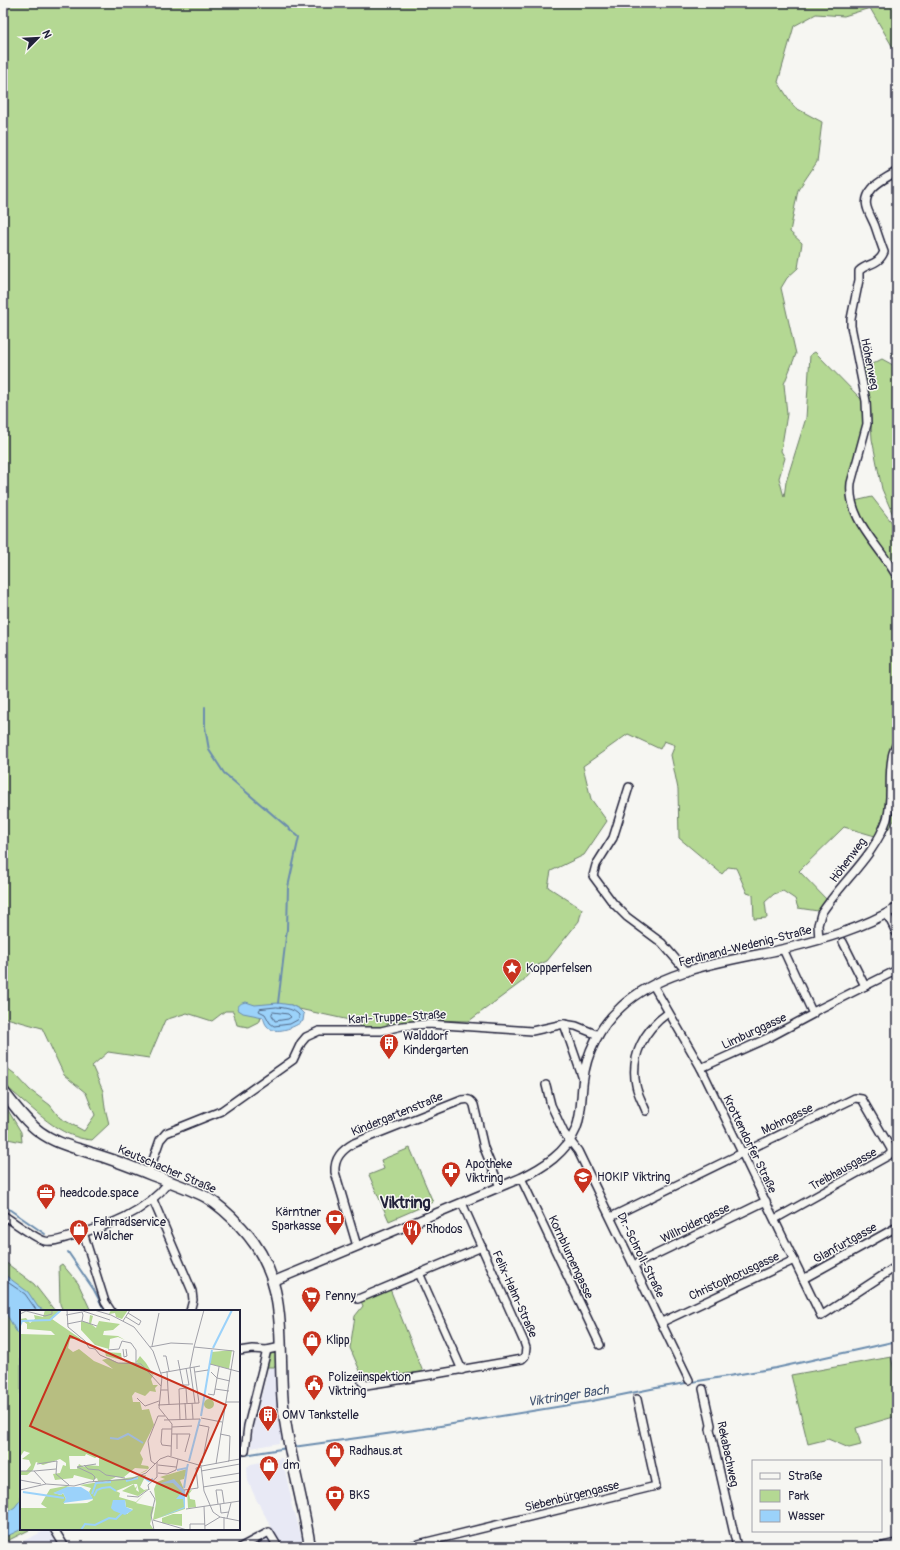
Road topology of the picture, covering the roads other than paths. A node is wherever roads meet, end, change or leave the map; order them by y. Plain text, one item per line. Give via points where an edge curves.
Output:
1 (897, 171) edge
2 (897, 577) edge
3 (897, 743) edge
4 (629, 788) dead end
5 (897, 908) edge
6 (887, 914) junction
7 (897, 934) edge
8 (819, 940) junction
9 (844, 942) dead end
10 (783, 949) junction
11 (897, 970) edge
12 (687, 972) junction
13 (653, 985) junction
14 (865, 986) junction
15 (813, 1012) junction
16 (668, 1013) junction
17 (564, 1024) junction
18 (598, 1035) junction
19 (701, 1068) junction
20 (583, 1079) junction
21 (546, 1085) dead end
22 (3, 1091) edge
23 (865, 1101) joint
24 (646, 1111) dead end
25 (570, 1140) junction
26 (743, 1153) junction
27 (148, 1174) junction
28 (521, 1178) junction
29 (169, 1182) junction
30 (500, 1187) junction
31 (153, 1200) junction
32 (766, 1201) junction
33 (462, 1203) junction
34 (3, 1216) edge
35 (611, 1217) junction
36 (775, 1219) junction
37 (897, 1226) edge
38 (83, 1232) junction
39 (357, 1246) junction
40 (482, 1247) junction
41 (794, 1260) junction
42 (634, 1265) junction
43 (897, 1266) edge
44 (419, 1273) junction
45 (803, 1279) junction
46 (274, 1281) junction
47 (358, 1299) dead end
48 (110, 1310) edge
49 (190, 1310) edge
50 (662, 1322) junction
51 (600, 1345) dead end
52 (281, 1347) junction
53 (267, 1350) junction
54 (240, 1351) edge
55 (462, 1370) junction
56 (689, 1380) dead end
57 (362, 1382) dead end
58 (703, 1389) dead end
59 (637, 1399) dead end
60 (245, 1451) dead end
61 (306, 1524) junction
62 (55, 1530) edge
63 (897, 1543) edge
64 (65, 1547) edge
65 (241, 1547) edge
66 (278, 1547) edge
67 (310, 1547) edge
68 (318, 1547) edge
69 (406, 1547) edge
70 (736, 1547) edge
71 (879, 1547) edge

1 - 2 street, Höhenweg via 878,183 868,195 866,209 884,252 874,264 859,271 851,319 866,402 867,424 850,492 854,512
3 - 8 street, Höhenweg via 892,756 889,810 886,820 865,860 821,914 818,925
4 - 12 street via 613,838 596,865 593,876 626,917 662,943
5 - 6 street, Ferdinand-Wedenig-Straße
6 - 7 street
6 - 8 street, Ferdinand-Wedenig-Straße via 850,931
8 - 10 street, Ferdinand-Wedenig-Straße
9 - 14 street
10 - 12 street, Ferdinand-Wedenig-Straße
10 - 15 street
11 - 14 street, Limburggasse
12 - 13 street, Ferdinand-Wedenig-Straße
13 - 16 street, Krottendorfer Straße
13 - 18 street, Ferdinand-Wedenig-Straße via 620,1007
14 - 15 street, Limburggasse
15 - 19 street, Limburggasse via 812,1015 770,1037
16 - 19 street, Krottendorfer Straße
16 - 24 street via 650,1029 639,1047 635,1066 636,1086
17 - 18 street, Karl-Truppe-Straße
17 - 20 street
17 - 27 street, Karl-Truppe-Straße via 532,1031 428,1024 381,1031 319,1031 306,1037 293,1060 221,1111 166,1133 158,1145
18 - 20 street, Ferdinand-Wedenig-Straße
19 - 26 street, Krottendorfer Straße
20 - 25 street, Ferdinand-Wedenig-Straße via 580,1115
21 - 25 street, Dr.-Schroll-Straße via 551,1105
22 - 27 main road, Keutschacher Straße via 29,1123 54,1141 106,1157
23 - 26 street, Mohngasse via 855,1098
23 - 36 street, Treibhausgasse via 891,1153
25 - 28 street, Ferdinand-Wedenig-Straße via 553,1159
25 - 35 street, Dr.-Schroll-Straße via 578,1150
26 - 32 street, Krottendorfer Straße
26 - 35 street, Mohngasse
27 - 29 main road, Keutschacher Straße
28 - 30 street, Ferdinand-Wedenig-Straße
28 - 51 street, Kornblumengasse
29 - 31 street
29 - 46 main road, Keutschacher Straße via 204,1196 234,1219 261,1253
30 - 33 street, Ferdinand-Wedenig-Straße
30 - 39 street, Kindergartenstraße via 484,1148 472,1100 462,1100 354,1143 336,1160 334,1172
31 - 38 street via 127,1216
31 - 49 street via 192,1291 194,1300
32 - 36 street, Krottendorfer Straße
32 - 42 street, Willroidergasse
33 - 39 street, Ferdinand-Wedenig-Straße
33 - 40 street, Felix-Hahn-Straße
34 - 38 street via 41,1239 54,1240
35 - 42 street, Dr.-Schroll-Straße
36 - 41 street, Krottendorfer Straße
37 - 45 street, Glanfurtgasse
38 - 48 street via 105,1302
39 - 46 street, Ferdinand-Wedenig-Straße
40 - 44 street, Felix-Hahn-Straße
40 - 55 street, Felix-Hahn-Straße via 524,1342 526,1353 522,1359
41 - 45 street, Krottendorfer Straße
41 - 50 street, Christophorusgasse
42 - 50 street, Dr.-Schroll-Straße
43 - 45 street, Krottendorfer Straße via 821,1316
44 - 47 street, Felix-Hahn-Straße
44 - 55 street
46 - 52 main road, Keutschacher Straße via 280,1314
50 - 56 street, Dr.-Schroll-Straße
52 - 53 street
52 - 61 main road, Keutschacher Straße via 281,1379 290,1456
53 - 54 street via 252,1348
53 - 60 street via 248,1426
55 - 57 street, Felix-Hahn-Straße via 366,1384
58 - 70 street, Rekabachweg
59 - 69 street, Siebenbürgengasse via 656,1486
61 - 67 main road, Keutschacher Straße
61 - 68 main road, Keutschacher Straße
62 - 64 street
63 - 71 street
65 - 66 street via 269,1532

